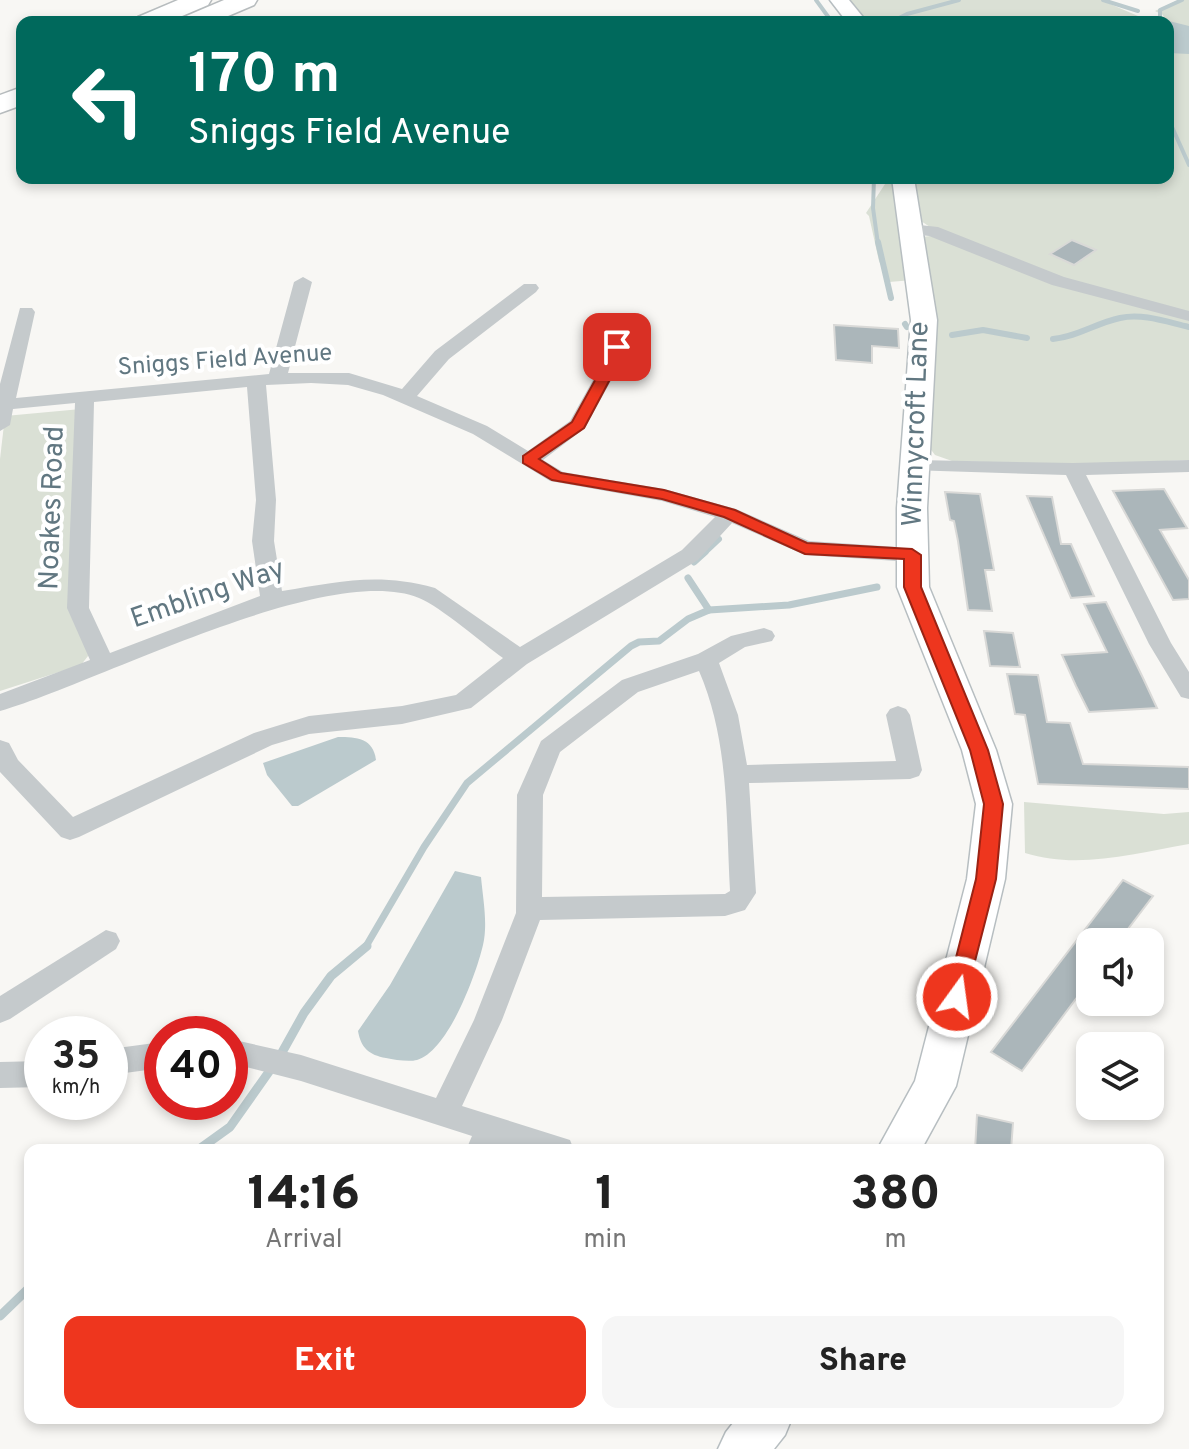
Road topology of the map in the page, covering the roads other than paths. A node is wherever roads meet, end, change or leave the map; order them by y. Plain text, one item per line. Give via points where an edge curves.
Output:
1 (199, 0) edge
2 (245, 0) edge
3 (839, 0) edge
4 (161, 16) edge
5 (207, 16) edge
6 (852, 16) edge
7 (904, 184) edge
8 (910, 229) junction
9 (303, 282) dead end
10 (530, 288) dead end
11 (26, 312) dead end
12 (1189, 316) edge
13 (617, 347) dead end
14 (277, 379) junction
15 (256, 380) junction
16 (85, 397) junction
17 (406, 397) junction
18 (1, 411) edge
19 (529, 460) junction
20 (916, 466) junction
21 (1189, 466) edge
22 (1073, 469) junction
23 (729, 514) junction
24 (912, 555) junction
25 (272, 600) junction
26 (764, 636) dead end
27 (519, 658) junction
28 (706, 660) junction
29 (103, 663) junction
30 (1189, 691) edge
31 (0, 703) edge
32 (898, 715) dead end
33 (0, 749) edge
34 (735, 774) junction
35 (529, 913) junction
36 (106, 941) dead end
37 (0, 1011) edge
38 (248, 1054) edge
39 (24, 1074) edge
40 (0, 1075) edge
41 (444, 1112) junction
42 (905, 1137) edge
43 (486, 1138) edge
44 (522, 1144) edge
45 (751, 1424) edge
46 (763, 1424) edge
47 (743, 1449) edge

1 - 4 highway
2 - 5 highway
3 - 6 street
7 - 8 street, Winnycroft Lane
8 - 12 street via 932,231 1058,281
8 - 20 street, Winnycroft Lane via 924,320
9 - 14 street
10 - 17 street via 442,355
11 - 18 street
13 - 19 street via 578,424
14 - 15 street, Sniggs Field Avenue
14 - 17 street, Sniggs Field Avenue via 349,379
15 - 16 street, Sniggs Field Avenue
15 - 25 street via 266,500 263,541
16 - 18 street, Sniggs Field Avenue
16 - 29 street, Noakes Road via 78,608
17 - 19 street, Sniggs Field Avenue via 480,430
19 - 23 street, Sniggs Field Avenue via 557,477 664,495
20 - 22 street
20 - 24 street, Winnycroft Lane
21 - 22 street
22 - 30 street via 1154,633
23 - 24 street, Sniggs Field Avenue via 805,548
23 - 27 street via 690,555
24 - 42 street, Winnycroft Lane via 913,587 979,750 994,804 986,879 935,1086
25 - 27 street, Embling Way via 393,585 427,593
25 - 29 street, Embling Way
26 - 28 street via 739,641
27 - 33 street via 463,702 309,725 263,739 70,830 9,766
28 - 34 street via 726,708
28 - 35 street via 630,686 550,747 530,795
29 - 31 street, Embling Way
32 - 34 street via 910,770
34 - 35 street via 743,893 736,902 541,908
35 - 41 street via 488,1020
36 - 37 street
38 - 41 street
39 - 40 street
41 - 43 street
43 - 44 street
45 - 47 street
46 - 47 street

